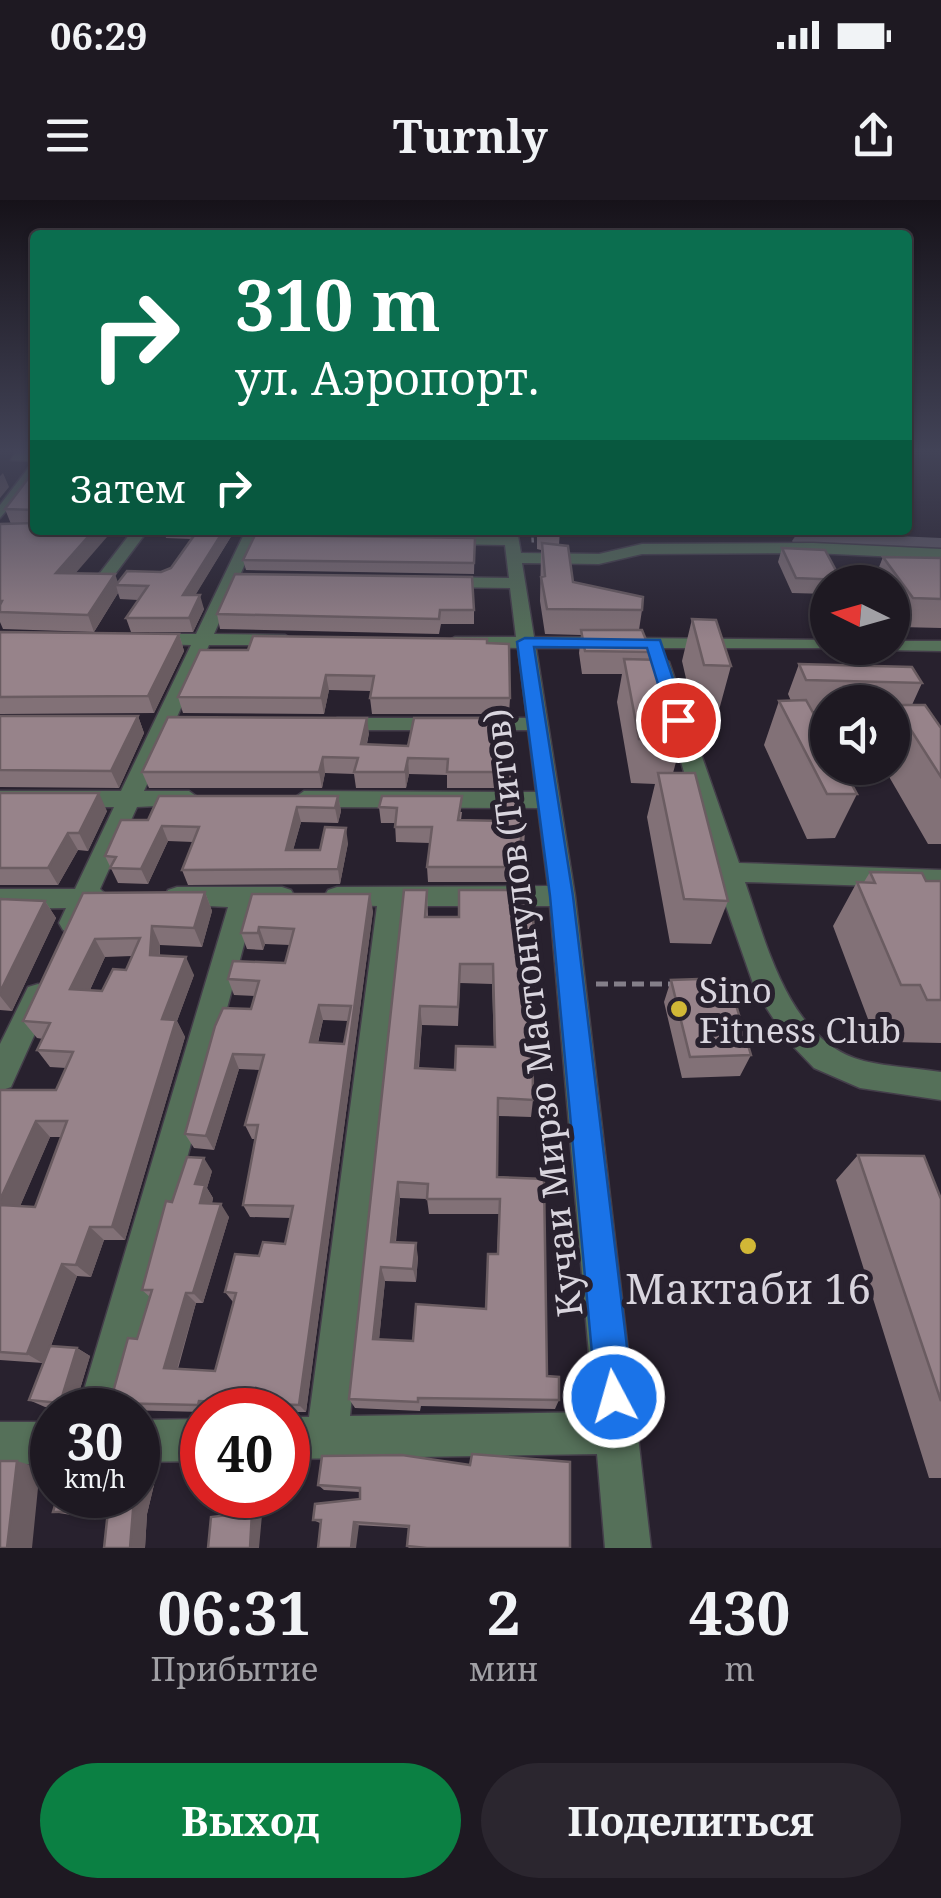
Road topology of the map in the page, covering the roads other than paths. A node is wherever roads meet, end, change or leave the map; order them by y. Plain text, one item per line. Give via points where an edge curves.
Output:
1 (137, 535) edge
2 (252, 535) edge
3 (256, 535) edge
4 (270, 538) edge
5 (420, 540) edge
6 (512, 553) edge
7 (941, 554) edge
8 (230, 578) junction
9 (250, 579) edge
10 (101, 582) edge
11 (421, 582) edge
12 (128, 638) edge
13 (202, 639) junction
14 (297, 640) edge
15 (430, 642) edge
16 (525, 642) junction
17 (654, 644) junction
18 (810, 645) edge
19 (910, 646) edge
20 (941, 646) edge
21 (320, 724) edge
22 (537, 724) junction
23 (128, 798) junction
24 (0, 799) edge
25 (204, 799) edge
26 (281, 799) edge
27 (549, 800) junction
28 (726, 872) junction
29 (930, 879) edge
30 (391, 896) junction
31 (562, 896) junction
32 (244, 897) junction
33 (0, 898) edge
34 (84, 898) junction
35 (120, 898) edge
36 (155, 898) edge
37 (934, 910) edge
38 (0, 1077) edge
39 (941, 1086) edge
40 (105, 1388) edge
41 (310, 1419) edge
42 (618, 1432) junction
43 (310, 1438) edge
44 (30, 1443) edge
45 (0, 1444) edge
46 (628, 1548) edge

1 - 10 street
2 - 8 street
3 - 4 street
5 - 6 street
6 - 7 street via 598,559 661,549
6 - 11 street
6 - 16 street, Кучаи Мирзо Мастонгулов (Титов)
8 - 9 street
8 - 13 street
12 - 13 street
13 - 14 street
13 - 23 street
15 - 16 street
16 - 17 street
16 - 22 street, Кучаи Мирзо Мастонгулов (Титов)
17 - 18 street
17 - 28 street
19 - 20 street
21 - 22 street
22 - 27 street, Кучаи Мирзо Мастонгулов (Титов)
23 - 24 street
23 - 25 street
23 - 34 street
26 - 27 street
27 - 31 street, Кучаи Мирзо Мастонгулов (Титов)
28 - 29 street
28 - 39 street via 766,984 825,1058 860,1074
29 - 37 street
30 - 31 street
30 - 32 street
30 - 41 street
31 - 42 street, Кучаи Мирзо Мастонгулов (Титов)
32 - 36 street
32 - 40 street
33 - 34 street
34 - 35 street
34 - 38 street
42 - 43 street
42 - 46 street, Кучаи Мирзо Мастонгулов (Титов)
44 - 45 street

